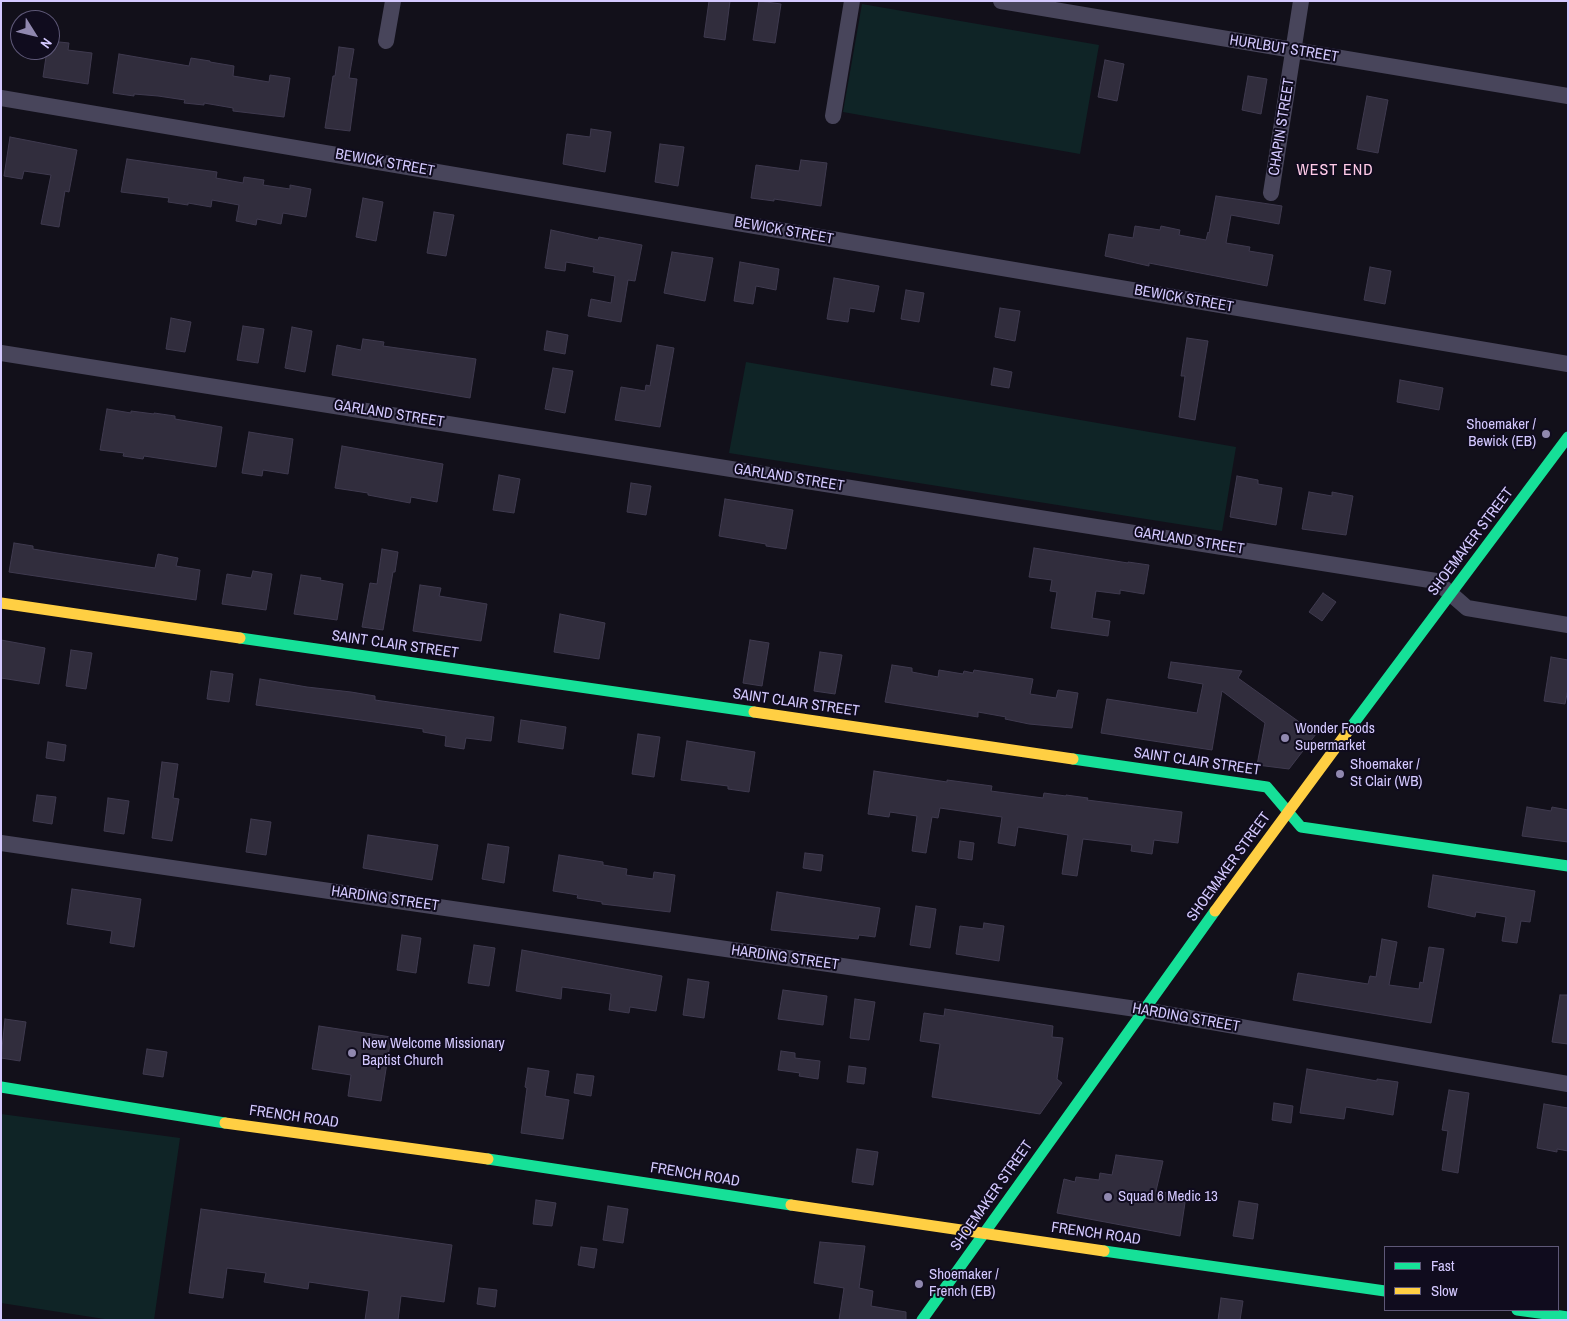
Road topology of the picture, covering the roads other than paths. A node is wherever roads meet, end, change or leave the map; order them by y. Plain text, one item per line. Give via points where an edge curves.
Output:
1 (393, 1) edge
2 (852, 1) edge
3 (1001, 1) edge
4 (1301, 1) edge
5 (386, 41) dead end
6 (1293, 50) junction
7 (1568, 96) edge
8 (1, 98) edge
9 (833, 116) dead end
10 (1272, 193) dead end
11 (1, 353) edge
12 (1568, 364) edge
13 (1568, 437) edge
14 (1450, 594) junction
15 (1, 603) edge
16 (1568, 625) edge
17 (1288, 811) junction
18 (1, 843) edge
19 (1568, 866) edge
20 (1143, 1010) junction
21 (1568, 1084) edge
22 (1, 1087) edge
23 (984, 1234) junction
24 (1384, 1291) edge
25 (1524, 1311) edge
26 (1568, 1317) edge
27 (922, 1320) edge

1 - 5 street
2 - 9 street
3 - 6 street, HURLBUT STREET
4 - 6 street, CHAPIN STREET
6 - 7 street, HURLBUT STREET
6 - 10 street, CHAPIN STREET
8 - 12 street, BEWICK STREET
11 - 14 street, GARLAND STREET via 1436,581
13 - 14 street, SHOEMAKER STREET
14 - 16 street, GARLAND STREET via 1467,608
14 - 17 street, SHOEMAKER STREET
15 - 17 street, SAINT CLAIR STREET via 1267,787
17 - 19 street, SAINT CLAIR STREET via 1301,828
17 - 20 street, SHOEMAKER STREET
18 - 20 street, HARDING STREET
20 - 21 street, HARDING STREET
20 - 23 street, SHOEMAKER STREET
22 - 23 street, FRENCH ROAD
23 - 24 street, FRENCH ROAD
23 - 27 street, SHOEMAKER STREET
25 - 26 street

